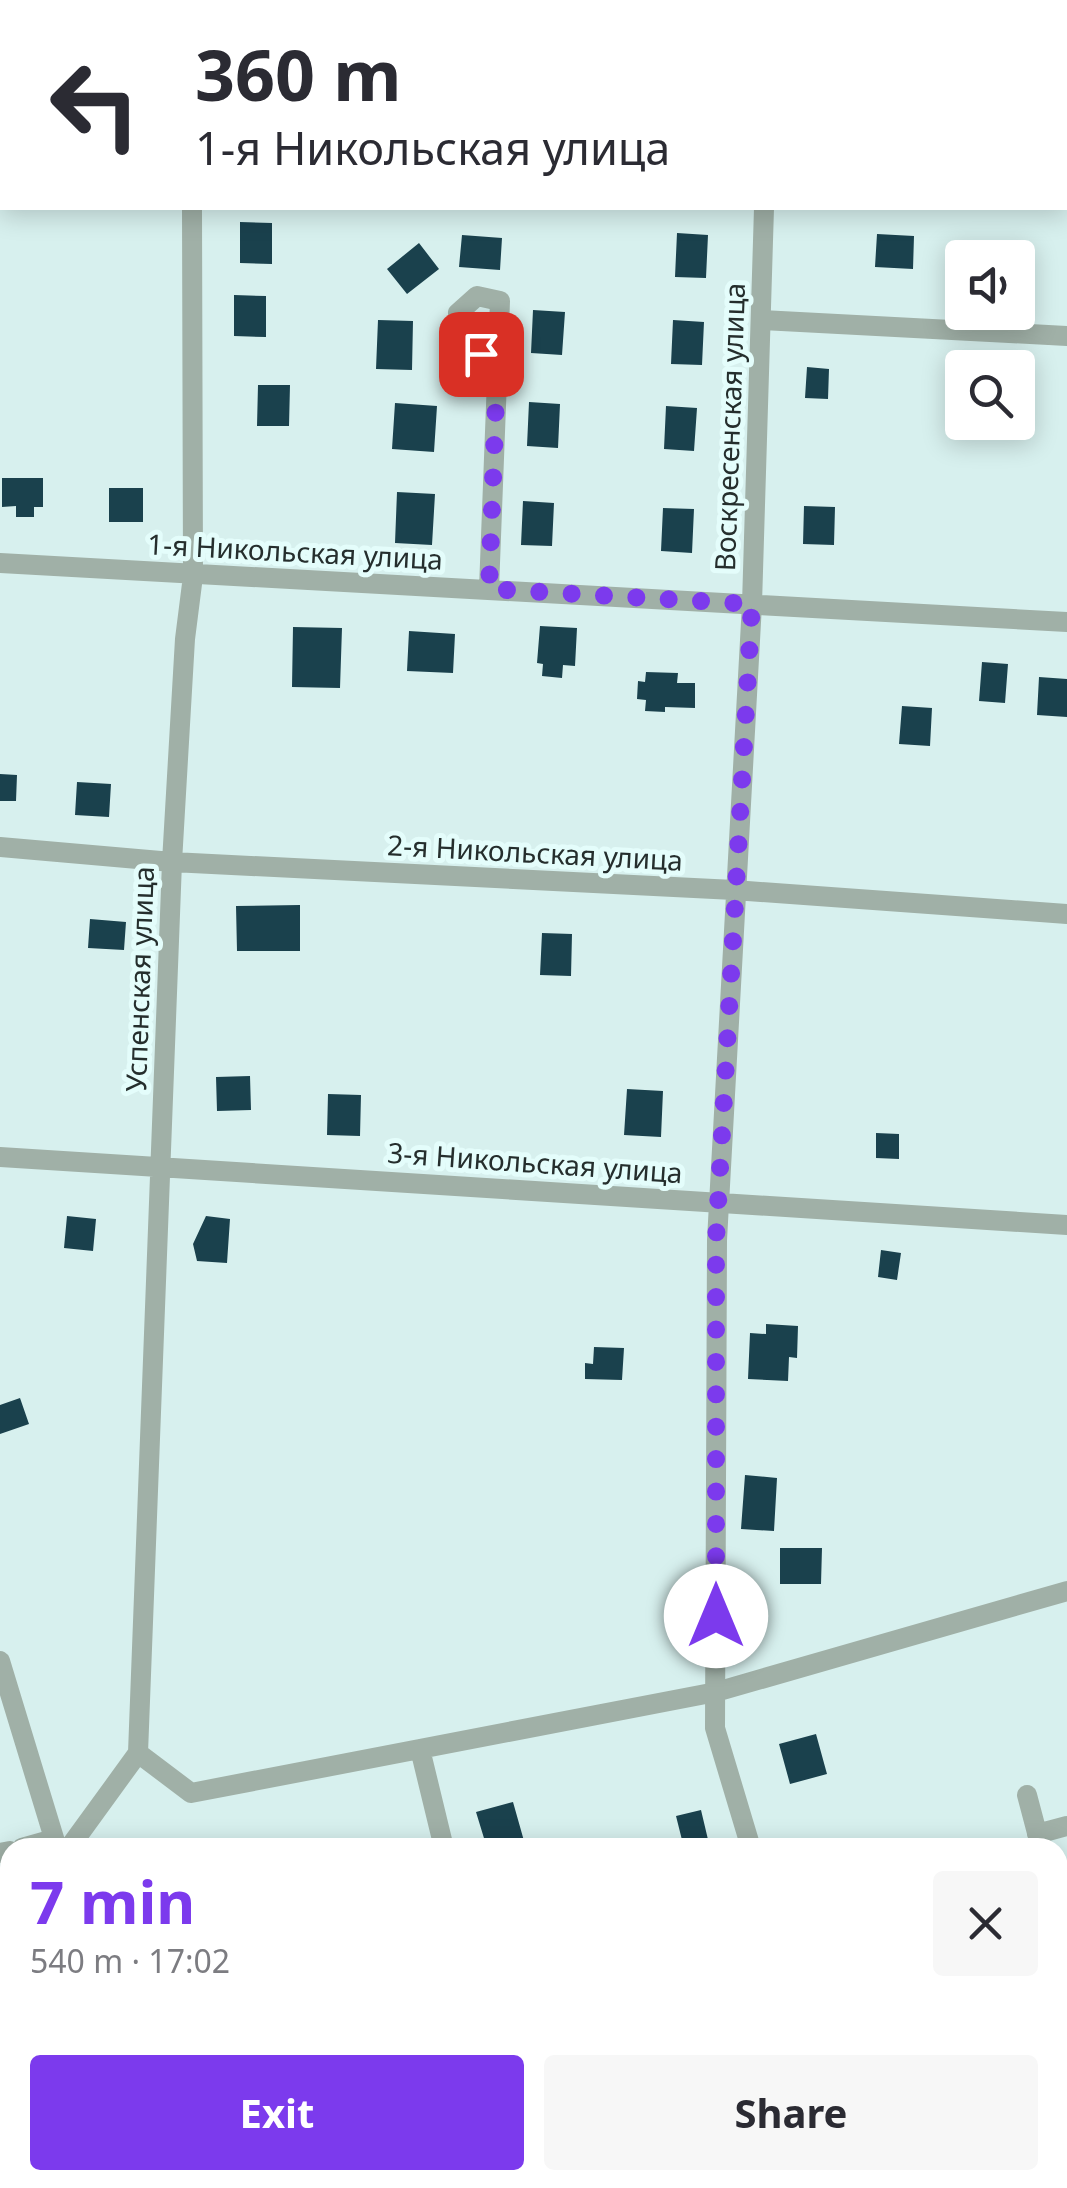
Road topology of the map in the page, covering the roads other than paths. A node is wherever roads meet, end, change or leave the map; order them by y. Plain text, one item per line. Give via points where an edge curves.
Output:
1 (192, 210) edge
2 (764, 210) edge
3 (761, 320) junction
4 (1067, 336) edge
5 (497, 372) dead end
6 (0, 563) edge
7 (193, 576) junction
8 (489, 589) junction
9 (752, 604) junction
10 (1067, 622) edge
11 (0, 847) edge
12 (172, 862) junction
13 (734, 890) junction
14 (1067, 914) edge
15 (0, 1157) edge
16 (161, 1165) junction
17 (718, 1204) junction
18 (1067, 1225) edge
19 (1067, 1591) edge
20 (0, 1661) edge
21 (716, 1692) junction
22 (420, 1749) junction
23 (138, 1753) junction
24 (1027, 1795) dead end
25 (1067, 1826) edge
26 (58, 1838) edge
27 (66, 1838) edge
28 (442, 1838) edge
29 (747, 1838) edge
30 (1038, 1838) edge
31 (1043, 1838) edge

1 - 7 street, Успенская улица
2 - 3 street, Воскресенская улица
3 - 4 street
3 - 9 street, Воскресенская улица
5 - 8 street
6 - 7 street, 1-я Никольская улица
7 - 8 street, 1-я Никольская улица
7 - 12 street, Успенская улица
8 - 9 street, 1-я Никольская улица
9 - 10 street, 1-я Никольская улица
9 - 13 street, Воскресенская улица
11 - 12 street, 2-я Никольская улица
12 - 13 street, 2-я Никольская улица
12 - 16 street, Успенская улица
13 - 14 street, 2-я Никольская улица
13 - 17 street, Воскресенская улица
15 - 16 street, 3-я Никольская улица
16 - 17 street, 3-я Никольская улица
16 - 23 street, Успенская улица
17 - 18 street, 3-я Никольская улица
17 - 21 street, Воскресенская улица
19 - 21 street
20 - 26 street
21 - 22 street
21 - 29 street, Воскресенская улица via 715,1728
22 - 23 street via 191,1793
22 - 28 street
23 - 27 street
24 - 30 street
25 - 31 street

